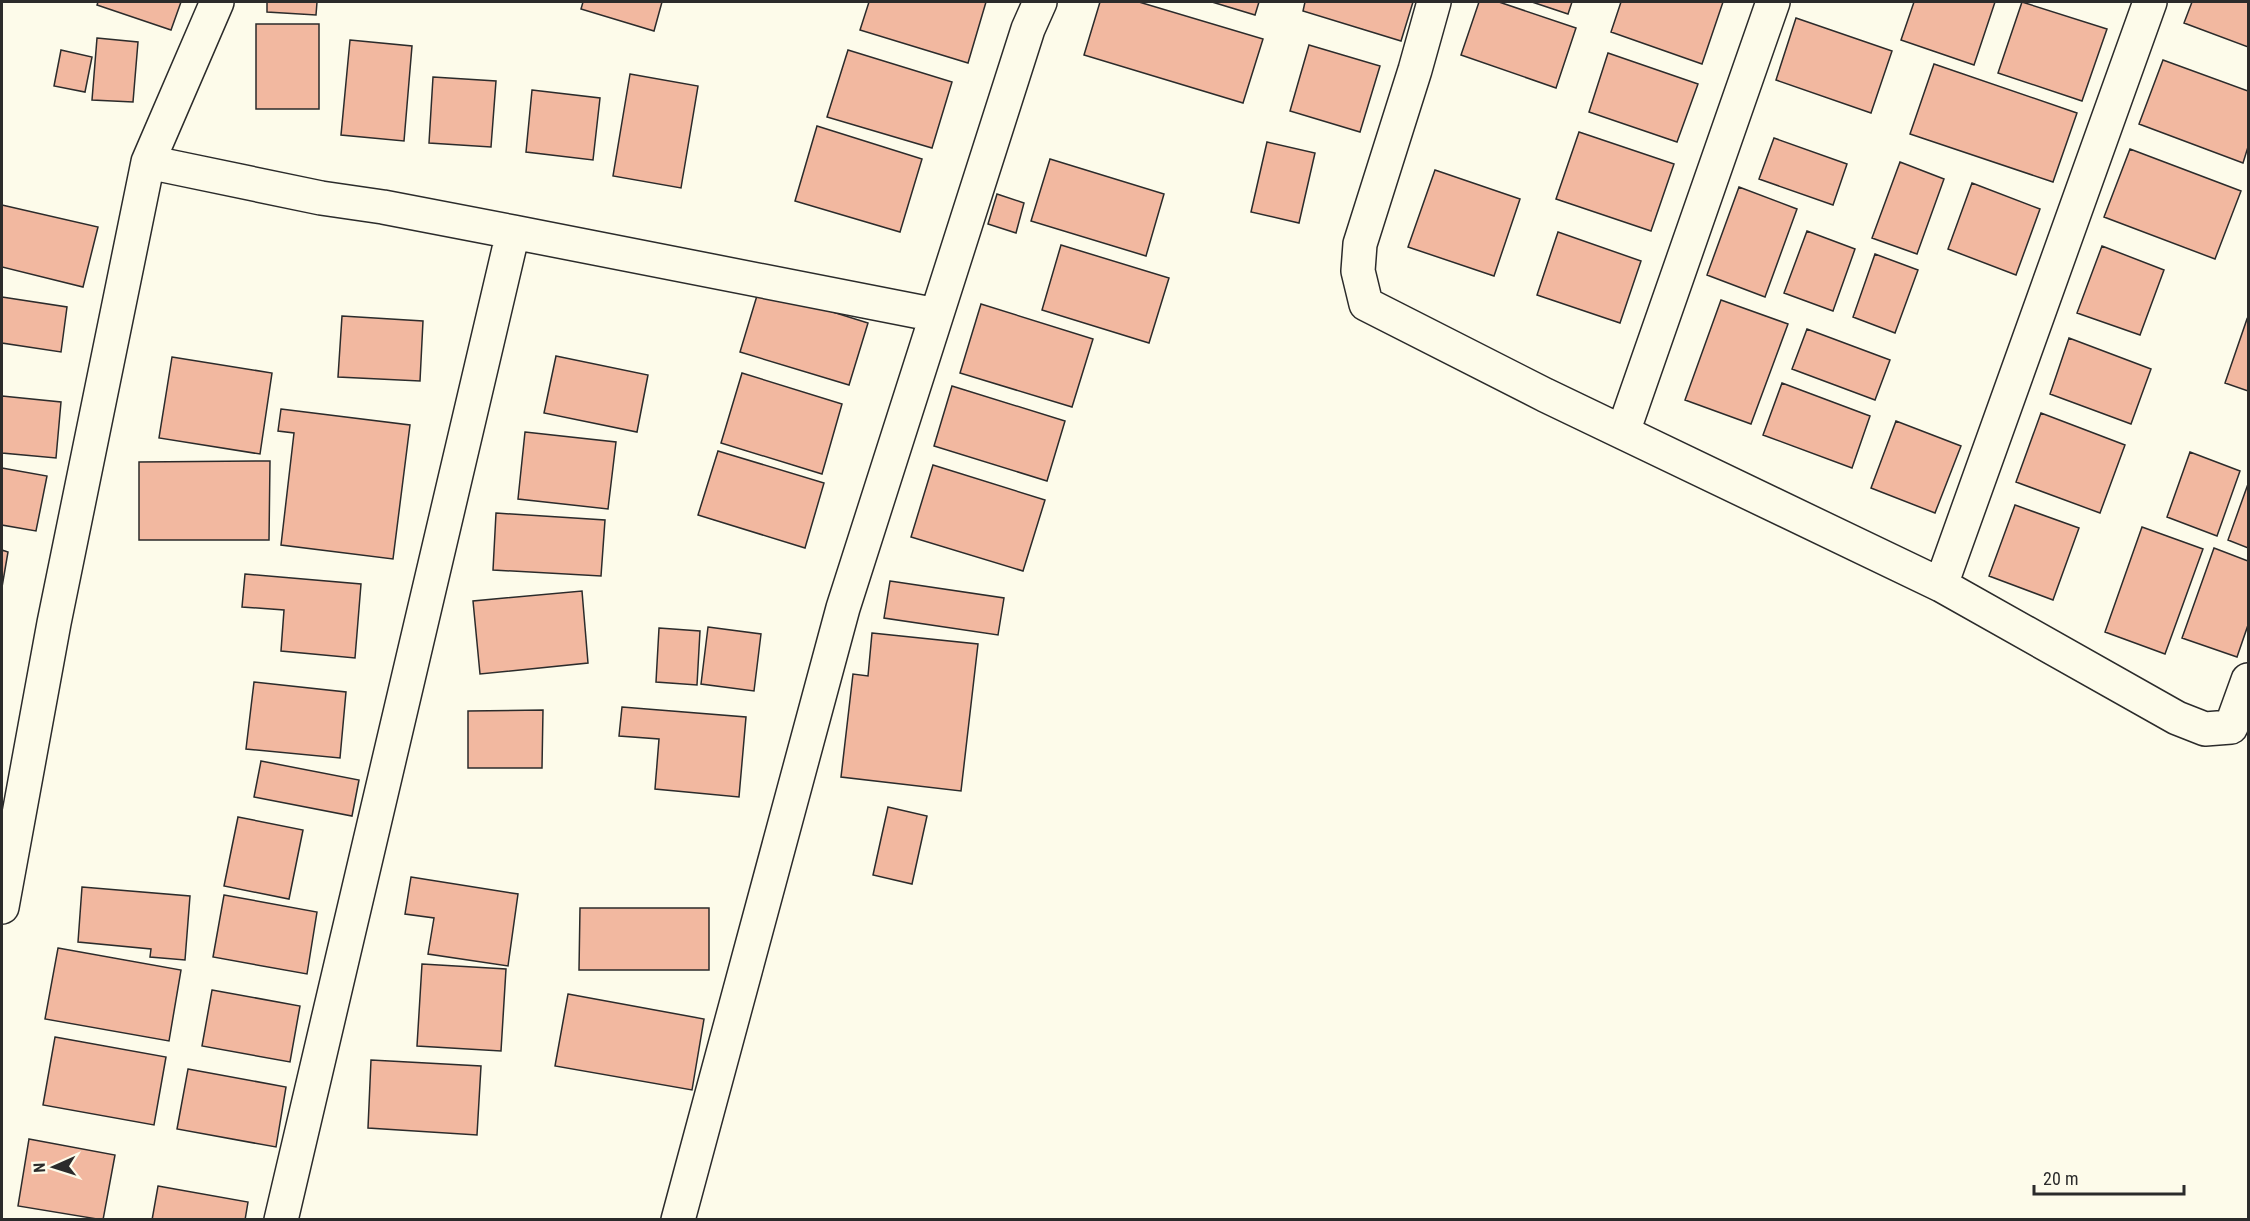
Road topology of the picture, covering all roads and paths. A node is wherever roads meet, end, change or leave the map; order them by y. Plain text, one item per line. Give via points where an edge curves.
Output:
1 (217, 2) edge
2 (1040, 2) edge
3 (1434, 2) edge
4 (1773, 2) edge
5 (2150, 2) edge
6 (148, 162) junction
7 (513, 232) junction
8 (936, 315) junction
9 (1623, 432) junction
10 (1941, 585) junction
11 (2248, 680) edge
12 (2, 907) edge
13 (281, 1220) edge
14 (678, 1220) edge

1 - 6 street
2 - 8 street
3 - 9 street via 1360,244 1358,271 1366,304
4 - 9 street
5 - 10 street
6 - 7 street
6 - 12 street via 54,623
7 - 8 street
7 - 13 street
8 - 14 street via 843,608
9 - 10 street
10 - 11 street via 2177,718 2205,729 2231,727

